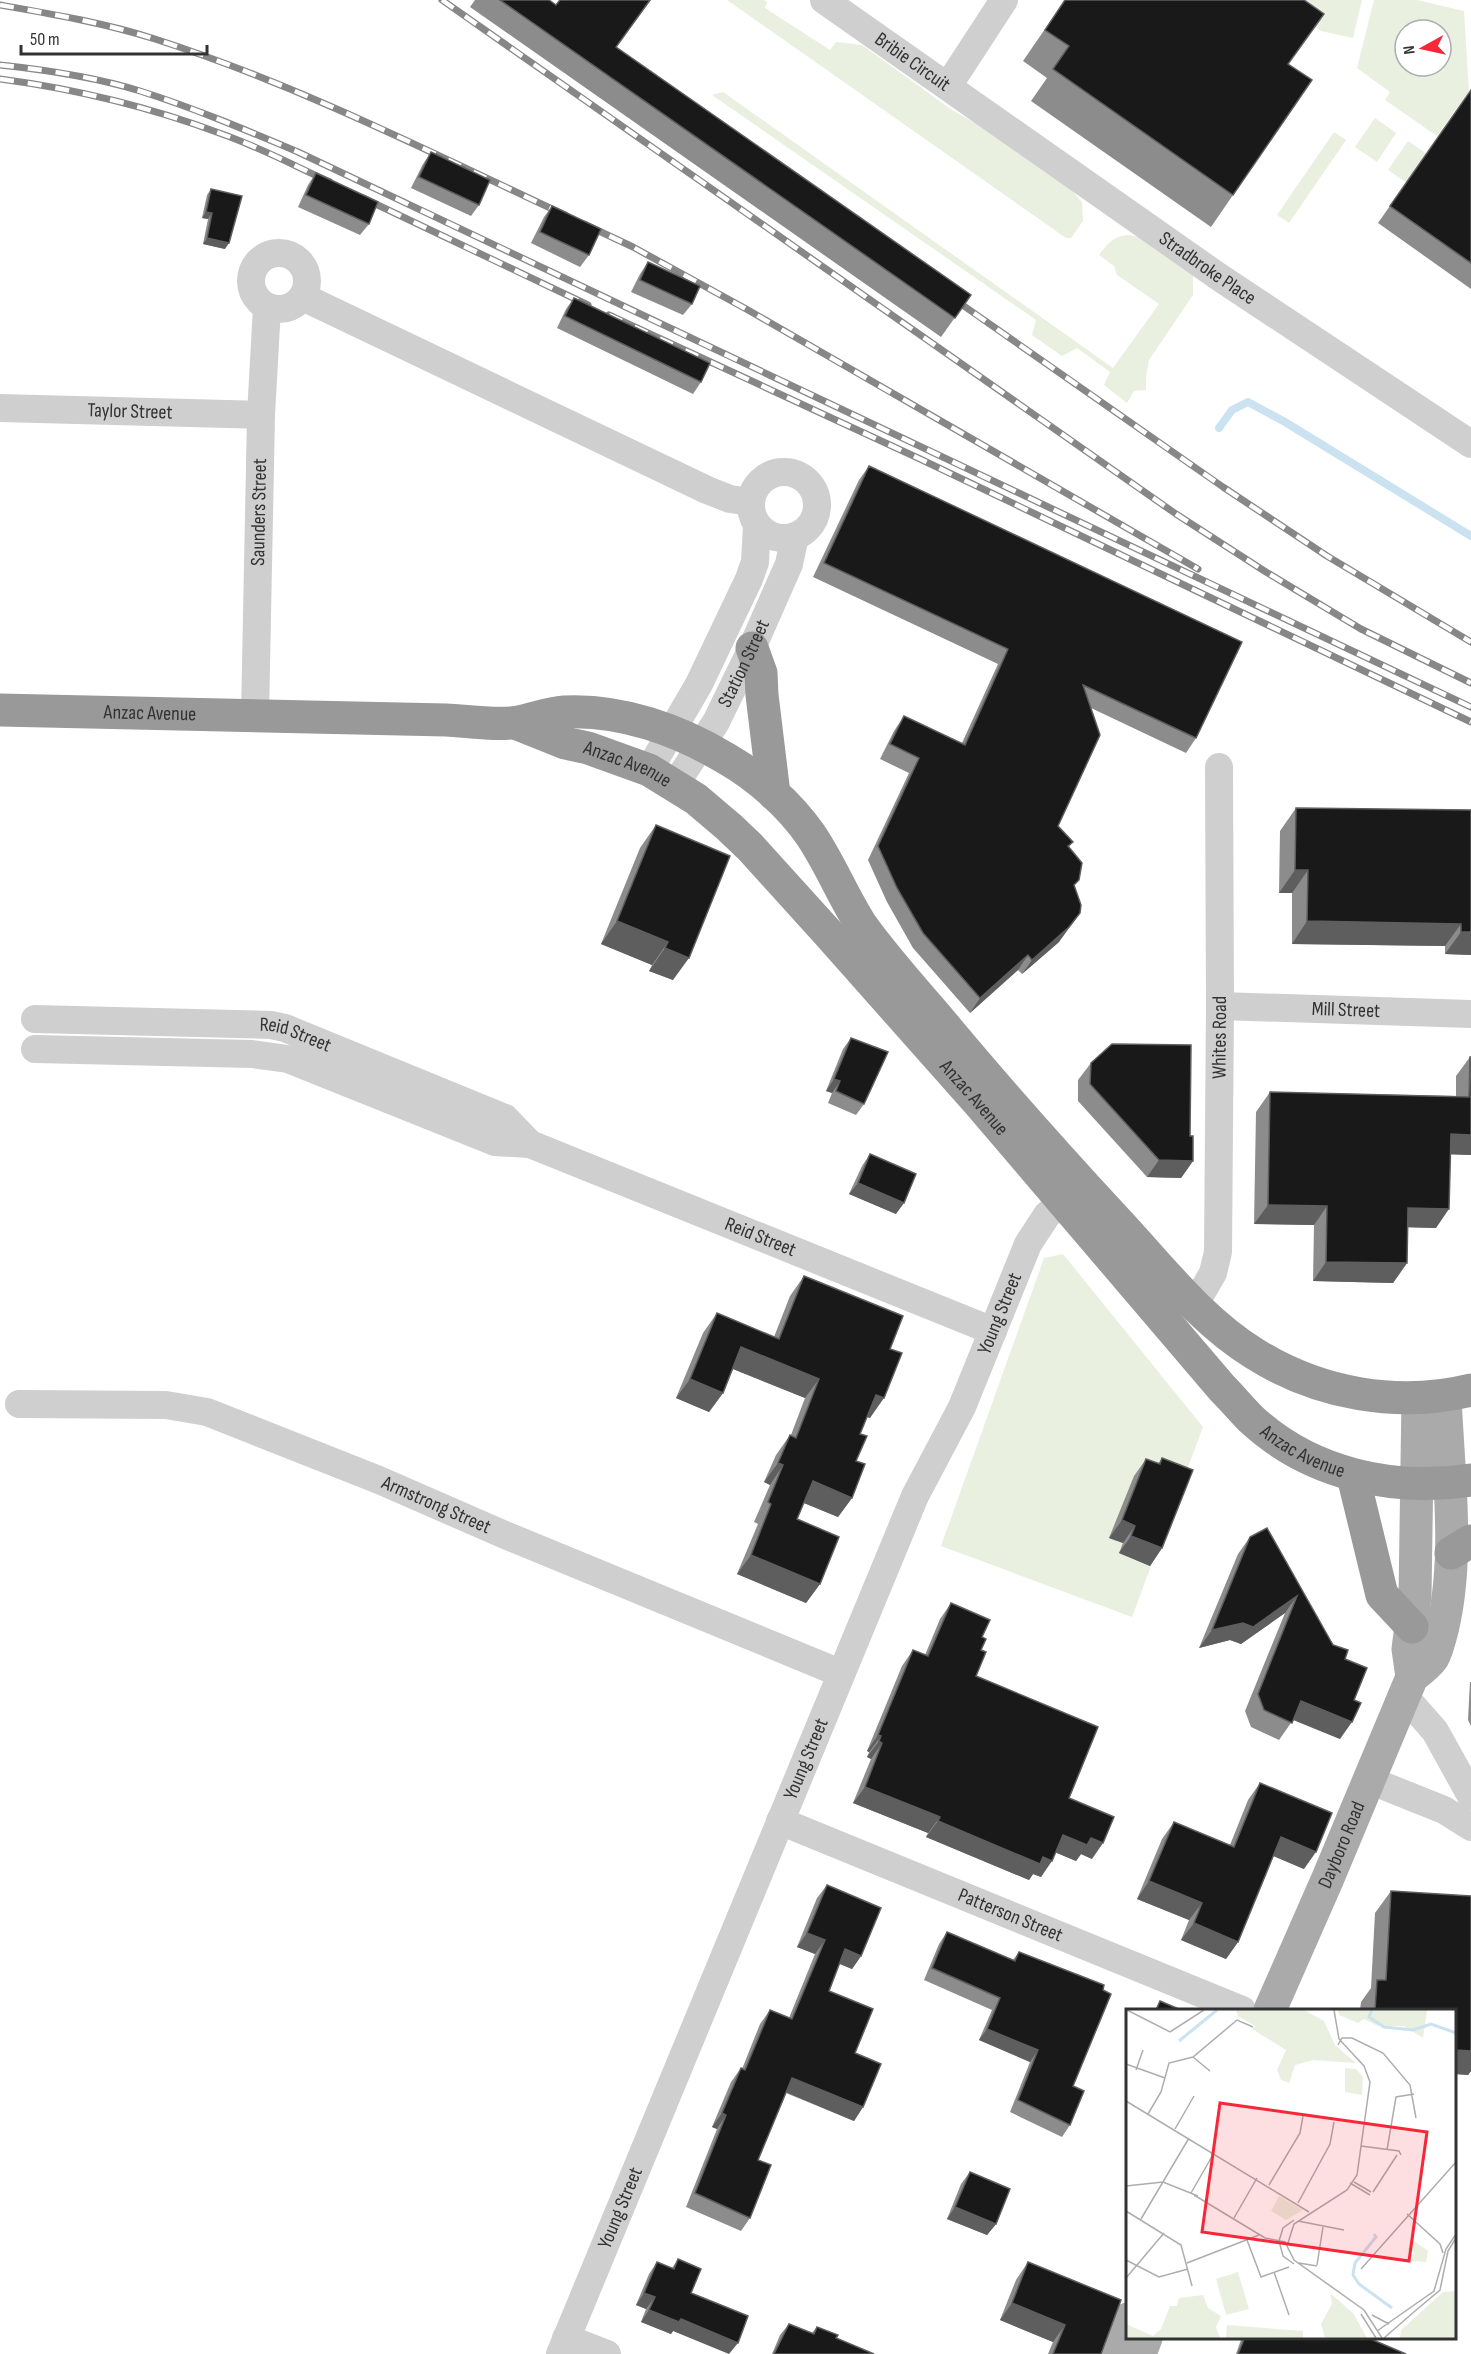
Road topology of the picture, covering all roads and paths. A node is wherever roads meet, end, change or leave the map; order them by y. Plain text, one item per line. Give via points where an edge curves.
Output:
1 (824, 0) edge
2 (1004, 0) edge
3 (948, 86) junction
4 (303, 297) junction
5 (267, 307) junction
6 (0, 408) edge
7 (261, 415) junction
8 (1471, 444) edge
9 (754, 513) junction
10 (795, 536) junction
11 (752, 648) junction
12 (0, 710) edge
13 (255, 716) junction
14 (515, 723) junction
15 (672, 730) junction
16 (701, 744) junction
17 (1219, 767) dead end
18 (662, 777) junction
19 (774, 794) junction
20 (1220, 1006) junction
21 (1471, 1014) edge
22 (35, 1019) dead end
23 (35, 1049) dead end
24 (530, 1144) junction
25 (1072, 1192) junction
26 (1195, 1304) junction
27 (993, 1331) junction
28 (1445, 1395) edge
29 (19, 1404) dead end
30 (1353, 1476) junction
31 (1460, 1481) edge
32 (1416, 1483) junction
33 (1461, 1547) edge
34 (1412, 1627) junction
35 (840, 1673) junction
36 (1408, 1687) junction
37 (1369, 1780) junction
38 (1471, 1796) edge
39 (780, 1821) junction
40 (1471, 1827) edge
41 (1240, 2009) edge
42 (1269, 2009) edge
43 (1126, 2324) edge
44 (1145, 2339) edge
45 (563, 2346) edge
46 (607, 2354) edge
47 (1114, 2354) edge
48 (1140, 2354) edge

1 - 3 street, Bribie Circuit
2 - 3 street, Bribie Circuit
3 - 8 street, Stradbroke Place via 1219,277
4 - 5 street via 283,309
4 - 5 street via 305,270 292,257 275,254 259,262 252,277 254,295
4 - 9 street
5 - 7 street, Saunders Street
6 - 7 street, Taylor Street
7 - 13 street, Saunders Street
9 - 10 street via 765,532 774,537
9 - 10 street via 754,492 777,473 806,481 816,508 808,527
9 - 15 street, Station Street via 756,562 699,684
10 - 11 street, Station Street via 789,564
11 - 16 street, Station Street
11 - 19 highway via 761,673
12 - 13 highway, Anzac Avenue
13 - 14 highway, Anzac Avenue
14 - 15 highway, Anzac Avenue via 562,712 591,713
14 - 18 highway, Anzac Avenue
15 - 16 highway, Anzac Avenue
15 - 18 street, Station Street
16 - 18 street, Station Street
16 - 19 highway, Anzac Avenue via 748,772
17 - 20 street, Whites Road
18 - 25 highway, Anzac Avenue via 714,814 750,847
19 - 25 highway, Anzac Avenue via 808,832 862,926
20 - 21 street, Mill Street
20 - 26 street, Whites Road via 1218,1252 1213,1273
22 - 24 street, Reid Street via 285,1028 504,1118
23 - 24 street, Reid Street via 272,1055 495,1142
24 - 27 street, Reid Street
25 - 26 highway, Anzac Avenue
25 - 27 street, Young Street via 1047,1215 1028,1245
25 - 30 highway, Anzac Avenue via 1251,1418 1295,1450
26 - 28 highway, Anzac Avenue via 1240,1344 1302,1378 1356,1393
27 - 35 street, Young Street via 954,1422 915,1496
28 - 31 main road, Dayboro Road
28 - 32 main road, Dayboro Road
29 - 35 street, Armstrong Street via 166,1405 207,1412
30 - 32 highway, Anzac Avenue
30 - 34 highway via 1382,1594
31 - 32 highway, Anzac Avenue
31 - 33 main road, Dayboro Road
32 - 34 main road, Dayboro Road
33 - 36 main road, Dayboro Road via 1439,1643 1433,1658
34 - 36 main road, Dayboro Road
35 - 39 street, Young Street
36 - 37 main road, Dayboro Road
36 - 38 street
37 - 40 street via 1444,1810
37 - 42 main road, Dayboro Road
39 - 41 street, Patterson Street
39 - 45 street, Young Street
43 - 47 main road
44 - 48 main road
45 - 46 street

